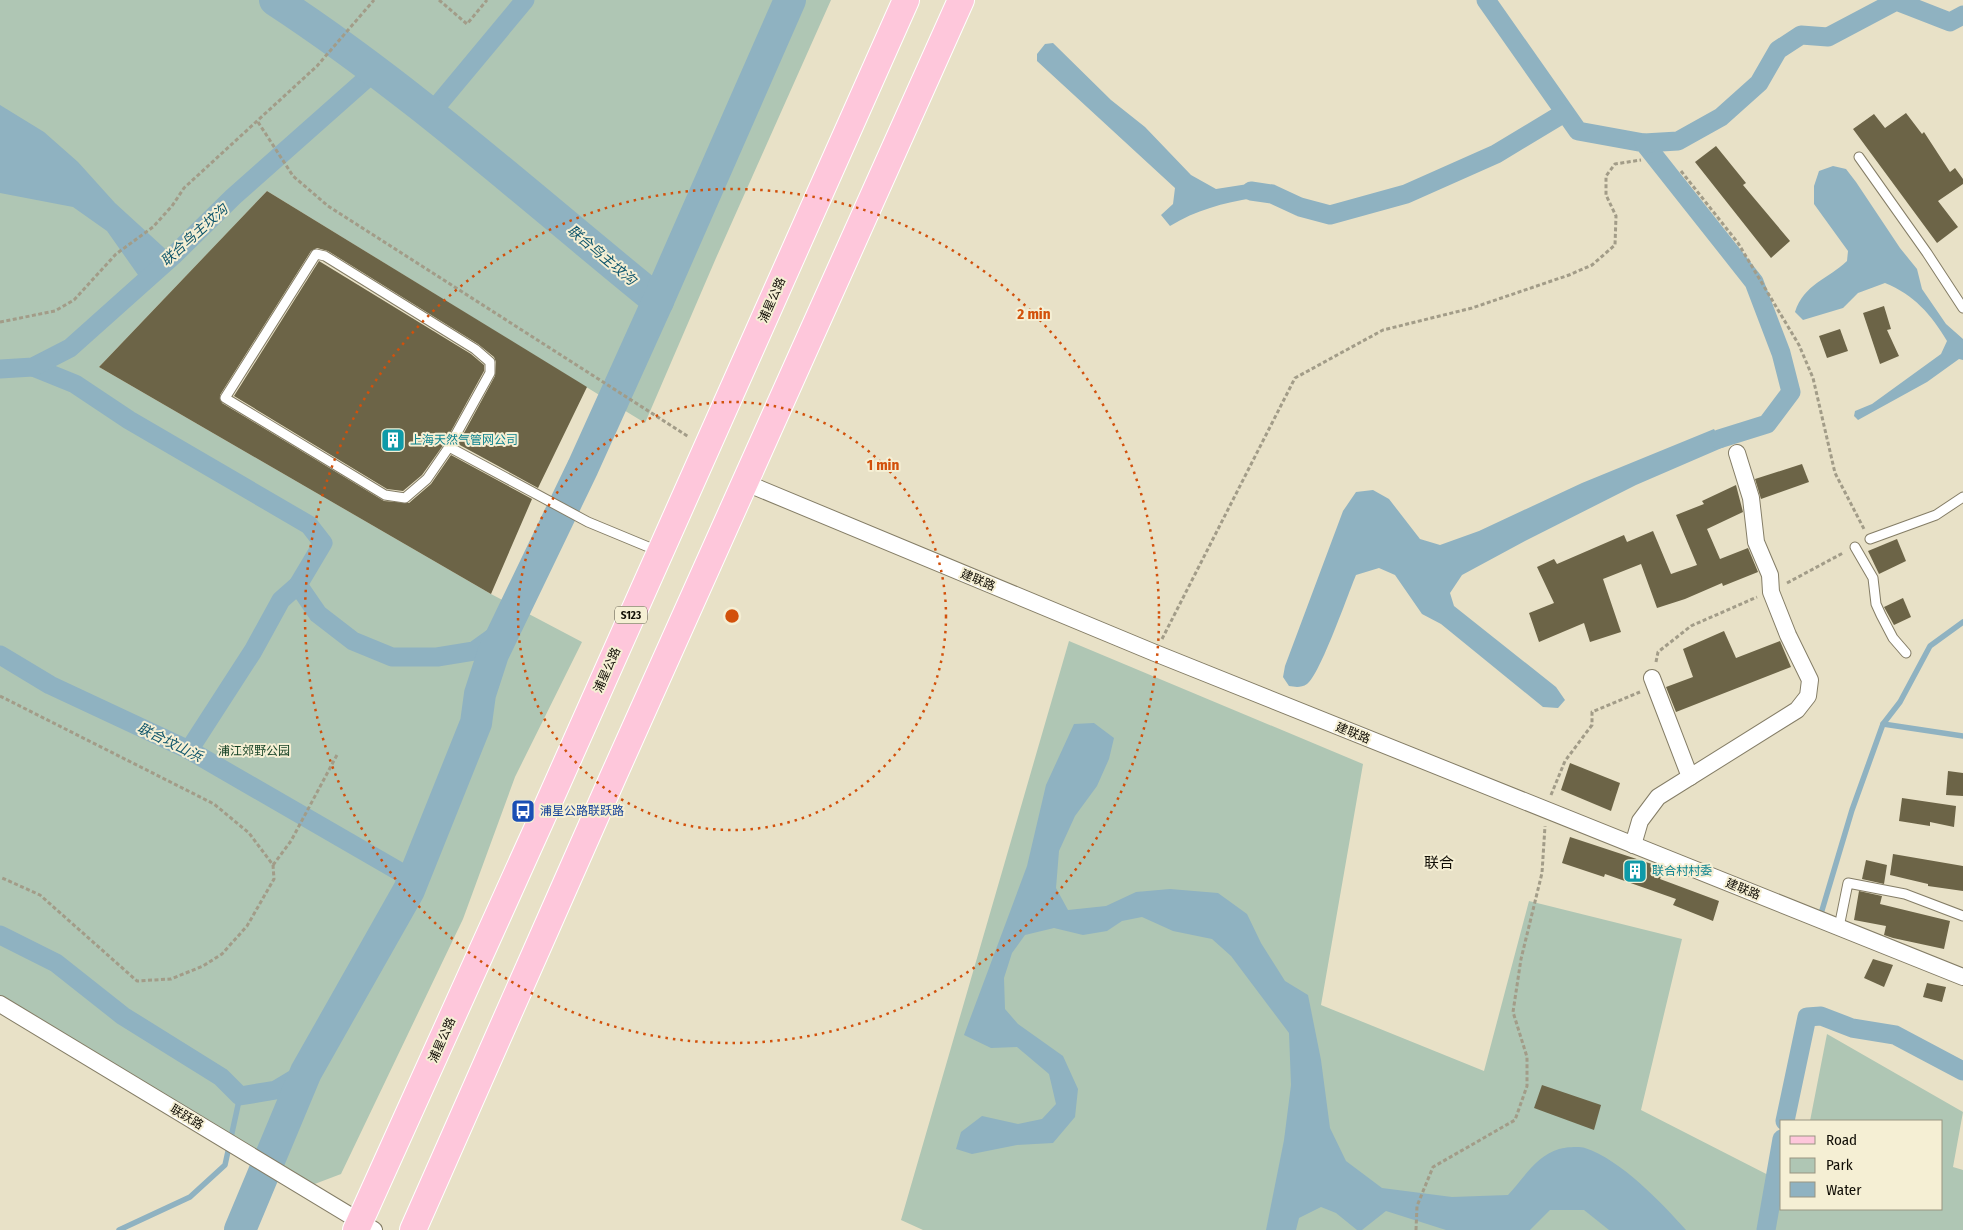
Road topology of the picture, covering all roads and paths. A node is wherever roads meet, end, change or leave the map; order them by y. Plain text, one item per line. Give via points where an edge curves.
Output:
1 (374, 0) edge
2 (439, 0) edge
3 (487, 0) edge
4 (906, 0) edge
5 (961, 0) edge
6 (258, 122) junction
7 (1859, 157) dead end
8 (1640, 160) dead end
9 (1681, 171) dead end
10 (1963, 308) edge
11 (0, 322) edge
12 (449, 447) junction
13 (706, 447) junction
14 (1736, 454) dead end
15 (746, 483) junction
16 (1963, 497) edge
17 (1870, 539) joint
18 (1855, 546) joint
19 (659, 552) junction
20 (1770, 592) junction
21 (1155, 653) junction
22 (1906, 653) dead end
23 (1652, 678) junction
24 (0, 696) edge
25 (338, 753) dead end
26 (1690, 777) junction
27 (1546, 810) junction
28 (1633, 845) junction
29 (273, 865) junction
30 (0, 877) edge
31 (1963, 916) edge
32 (1839, 927) junction
33 (1963, 977) edge
34 (0, 1004) edge
35 (363, 1227) edge
36 (413, 1230) edge
37 (1416, 1230) edge

1 - 6 path via 316,66
2 - 3 path via 467,24
4 - 13 main road, 浦星公路 / S123
5 - 15 main road
6 - 11 path via 184,188 153,227 116,254 74,300 55,312
6 - 13 path via 293,176 328,206
7 - 10 lane
8 - 21 path via 1615,164 1606,176 1606,195 1616,216 1615,245 1592,265 1472,308 1383,330 1295,378
9 - 17 path via 1738,243 1799,345 1813,378 1835,473
12 - 12 lane via 428,479 405,498 385,496 225,398 316,254 325,256 418,313 490,362 490,373
12 - 19 lane via 588,522
13 - 19 main road, 浦星公路 / S123
14 - 20 street via 1751,498 1756,542 1770,575
15 - 21 street, 建联路
15 - 36 main road
16 - 17 lane via 1936,515
18 - 20 path
18 - 22 lane via 1873,578 1876,604 1881,615 1893,638
19 - 35 main road, 浦星公路 / S123
20 - 23 path via 1691,626 1658,652
20 - 26 street via 1810,680 1808,696 1797,710
21 - 27 street, 建联路
23 - 26 street
23 - 27 path via 1648,688 1592,712 1592,724 1565,761
24 - 29 path via 214,804 249,834
25 - 29 path via 291,841
26 - 28 street via 1658,797 1640,821
27 - 28 street, 建联路
27 - 37 path via 1542,873 1521,959 1513,1012 1527,1056 1527,1086 1515,1120 1433,1167 1417,1206
28 - 32 street, 建联路
29 - 30 path via 274,878 247,926 222,954 203,966 171,978 137,981 40,895
31 - 32 lane via 1905,894 1848,883
32 - 33 street, 建联路
34 - 35 street, 联跃路

